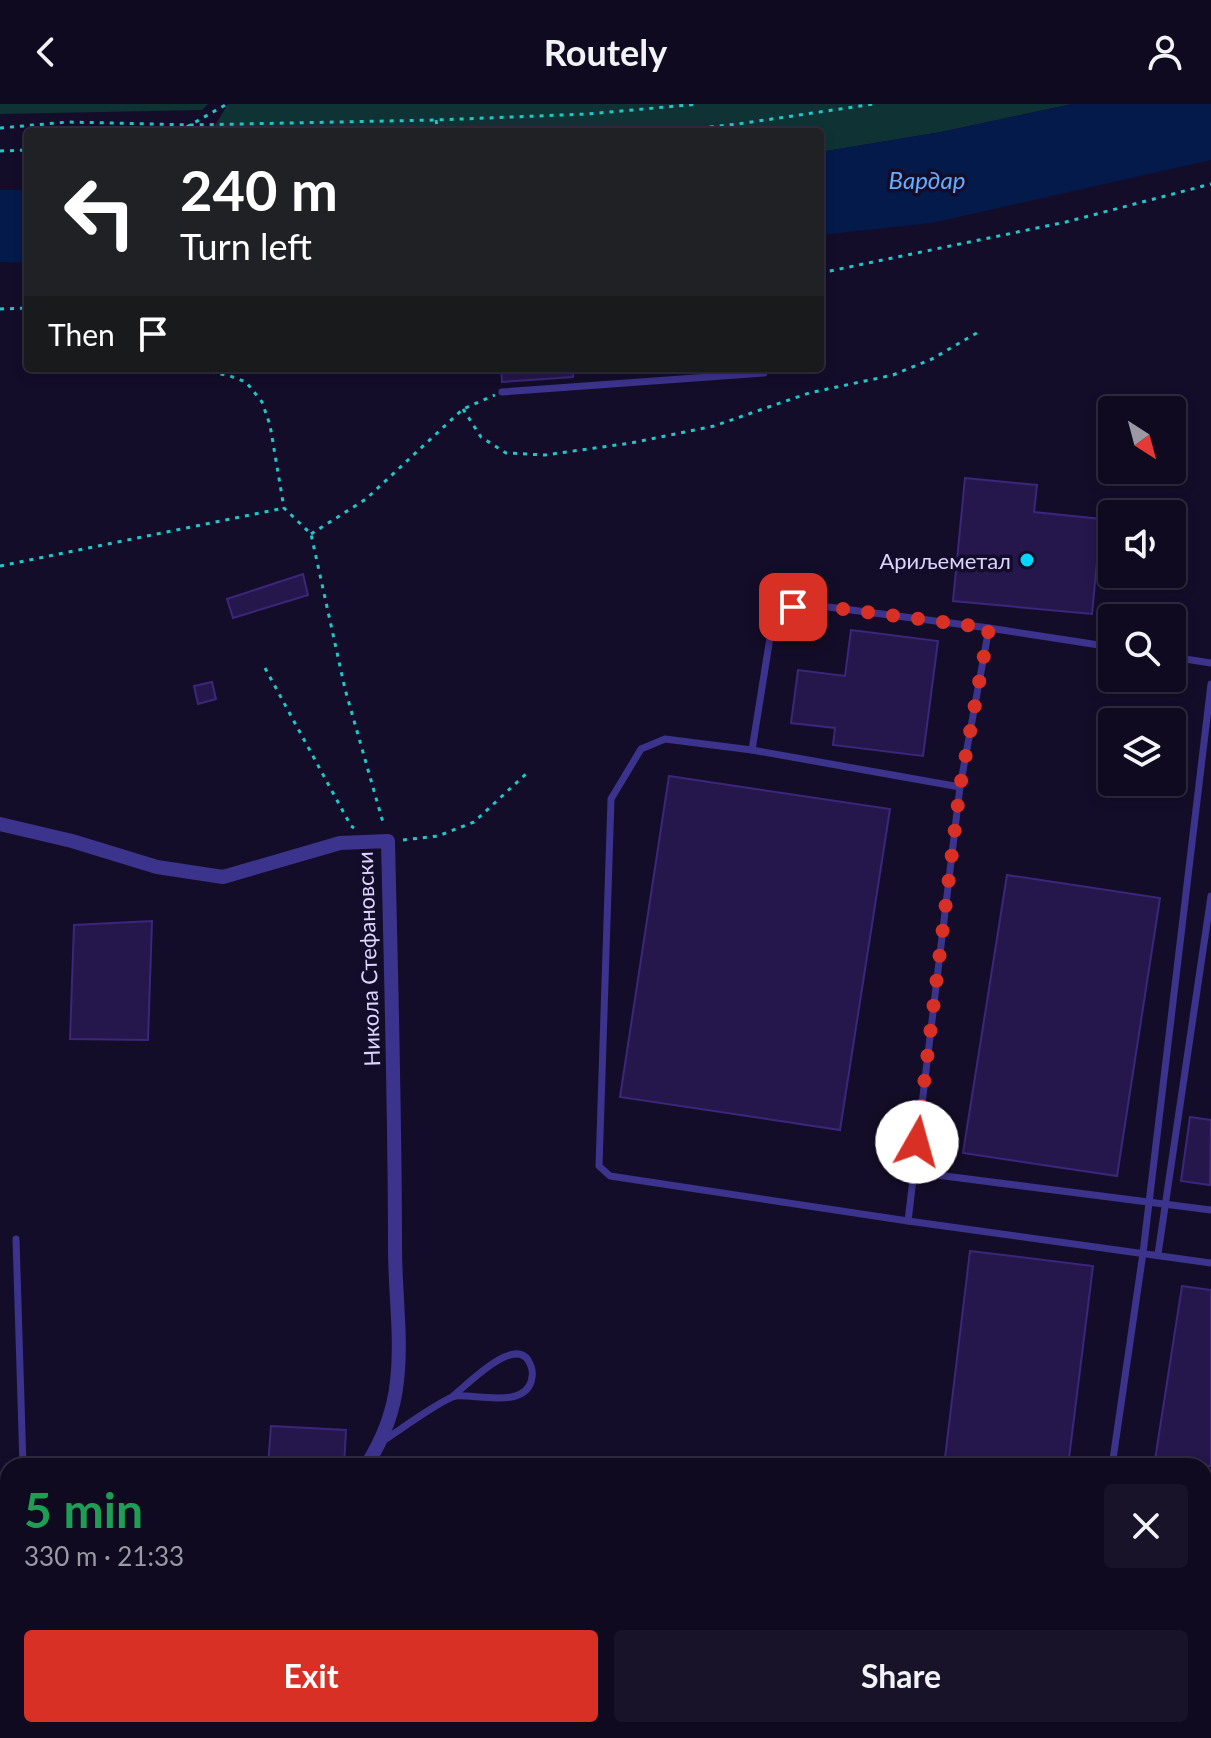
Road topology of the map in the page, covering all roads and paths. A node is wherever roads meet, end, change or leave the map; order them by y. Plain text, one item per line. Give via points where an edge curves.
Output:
1 (227, 104) edge
2 (699, 104) edge
3 (874, 104) edge
4 (436, 120) junction
5 (192, 125) junction
6 (0, 128) edge
7 (186, 128) edge
8 (437, 128) edge
9 (699, 128) edge
10 (24, 150) edge
11 (0, 151) edge
12 (1211, 184) edge
13 (824, 272) edge
14 (24, 308) edge
15 (0, 309) edge
16 (982, 330) dead end
17 (208, 372) edge
18 (764, 373) dead end
19 (502, 392) joint
20 (463, 409) junction
21 (284, 508) junction
22 (311, 534) junction
23 (0, 566) edge
24 (989, 628) junction
25 (1098, 645) edge
26 (1186, 659) edge
27 (1211, 663) edge
28 (265, 668) dead end
29 (1211, 684) edge
30 (752, 750) junction
31 (526, 774) dead end
32 (960, 787) junction
33 (0, 824) edge
34 (363, 831) dead end
35 (388, 841) junction
36 (1211, 896) edge
37 (913, 1172) junction
38 (1149, 1203) junction
39 (1165, 1205) junction
40 (1211, 1210) edge
41 (908, 1221) junction
42 (16, 1239) dead end
43 (1143, 1253) junction
44 (1158, 1254) junction
45 (1211, 1263) edge
46 (453, 1396) junction
47 (378, 1444) junction
48 (23, 1458) edge
49 (370, 1458) edge
50 (1113, 1458) edge

1 - 5 path
2 - 4 path
3 - 9 path
4 - 5 path
4 - 8 path
5 - 6 path via 68,122
5 - 7 path
10 - 11 path
12 - 13 path via 1051,226
14 - 15 path
16 - 20 path via 893,375 809,393 714,426 631,443 545,455 506,453 481,437
17 - 21 path via 246,382 262,402
18 - 19 lane
19 - 20 path
20 - 22 path via 366,499
21 - 22 path
21 - 23 path
22 - 35 path via 345,689
24 - 25 lane
24 - 30 lane via 813,605 793,607 772,625
24 - 32 lane
26 - 27 lane
28 - 34 path via 351,826
29 - 38 lane
30 - 32 lane
30 - 41 lane via 665,739 641,749 611,799 599,1166 610,1176
31 - 35 path via 474,822 438,836
32 - 37 lane
33 - 35 street, Никола Стефановски via 157,867 223,877 340,843
35 - 47 street, Никола Стефановски via 400,1347 397,1385
36 - 39 lane
37 - 38 lane
37 - 41 lane
38 - 39 lane
38 - 43 lane
39 - 40 lane
39 - 44 lane
41 - 43 lane
42 - 48 lane
43 - 44 lane
43 - 50 lane
44 - 45 lane
46 - 46 lane via 507,1399 520,1394 530,1386 530,1363 524,1355 504,1355
46 - 47 lane
47 - 49 street, Никола Стефановски

